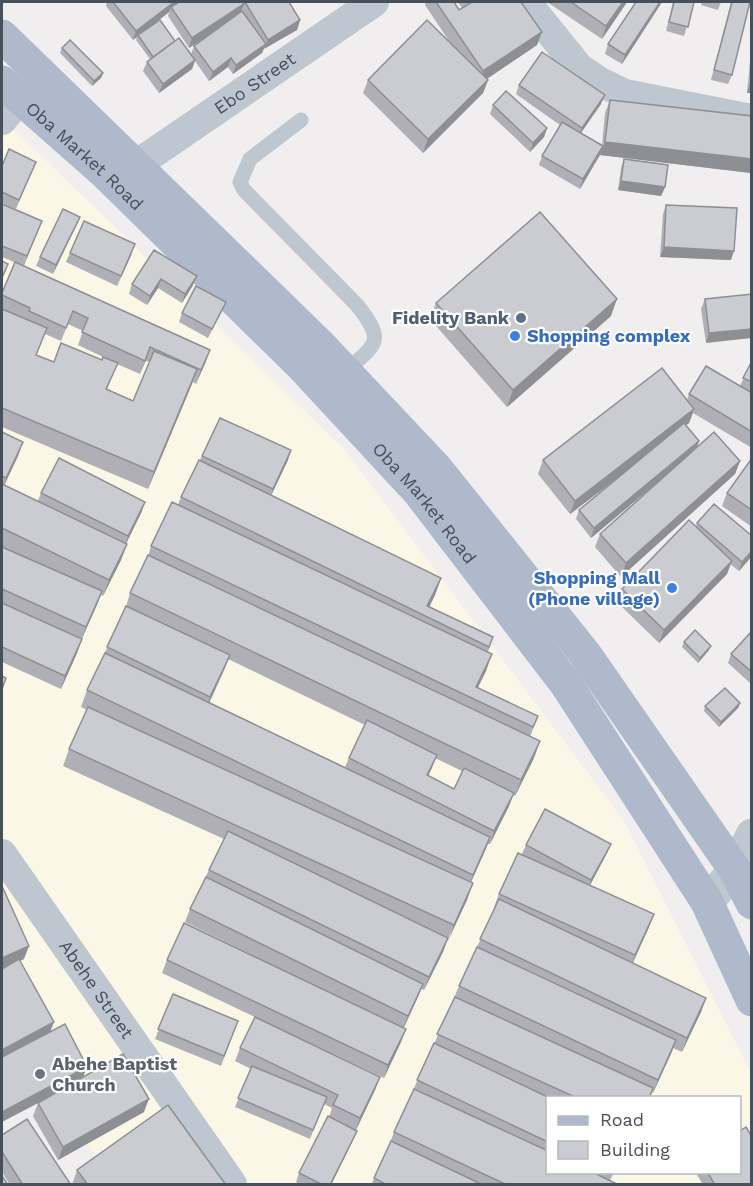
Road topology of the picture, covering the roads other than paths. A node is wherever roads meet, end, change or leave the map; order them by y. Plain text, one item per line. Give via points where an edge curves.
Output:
1 (374, 2) edge
2 (526, 2) edge
3 (2, 36) edge
4 (7, 101) edge
5 (752, 119) edge
6 (301, 120) dead end
7 (136, 165) junction
8 (345, 372) junction
9 (752, 835) edge
10 (2, 854) edge
11 (735, 870) junction
12 (707, 902) junction
13 (752, 903) edge
14 (752, 1000) edge
15 (232, 1185) edge

1 - 7 street, Ebo Street
2 - 5 street via 579,68 600,82 625,94
3 - 7 main road, Oba Market Road
4 - 12 main road, Oba Market Road via 105,173 302,366 418,491 567,684
6 - 8 lane via 250,159 240,182 371,323 376,336 373,347
7 - 8 main road, Oba Market Road
8 - 11 main road, Oba Market Road via 436,468 585,654
9 - 11 street
10 - 15 street, Abehe Street
11 - 12 street
11 - 13 main road, Oba Market Road
12 - 14 main road, Oba Market Road

